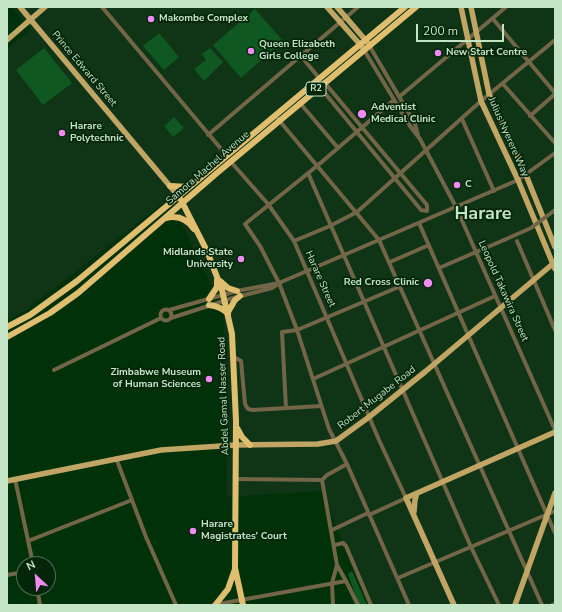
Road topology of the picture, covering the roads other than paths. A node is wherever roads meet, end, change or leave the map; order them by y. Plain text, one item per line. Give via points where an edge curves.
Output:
1 (20, 7) edge
2 (45, 7) edge
3 (102, 7) edge
4 (327, 7) edge
5 (337, 7) edge
6 (358, 7) edge
7 (405, 7) edge
8 (416, 7) edge
9 (461, 7) edge
10 (471, 7) edge
11 (506, 7) edge
12 (346, 17) junction
13 (493, 19) junction
14 (31, 20) junction
15 (340, 22) junction
16 (476, 33) junction
17 (365, 39) junction
18 (7, 40) edge
19 (468, 40) junction
20 (555, 40) edge
21 (369, 45) junction
22 (362, 47) junction
23 (301, 56) junction
24 (529, 62) junction
25 (319, 78) junction
26 (322, 84) junction
27 (503, 84) junction
28 (489, 94) junction
29 (555, 94) edge
30 (398, 97) junction
31 (394, 100) junction
32 (481, 101) junction
33 (300, 103) junction
34 (276, 115) junction
35 (530, 116) junction
36 (280, 120) junction
37 (462, 120) junction
38 (361, 128) junction
39 (356, 132) junction
40 (208, 135) junction
41 (420, 139) junction
42 (555, 143) edge
43 (338, 148) junction
44 (426, 150) junction
45 (555, 153) edge
46 (227, 156) junction
47 (231, 162) junction
48 (317, 166) junction
49 (308, 173) junction
50 (400, 173) junction
51 (526, 175) junction
52 (395, 178) junction
53 (518, 180) junction
54 (170, 186) junction
55 (189, 187) junction
56 (494, 191) junction
57 (179, 197) junction
58 (182, 204) junction
59 (268, 204) junction
60 (456, 207) junction
61 (555, 210) edge
62 (427, 211) junction
63 (357, 212) junction
64 (430, 218) junction
65 (164, 219) junction
66 (419, 223) junction
67 (330, 226) junction
68 (198, 234) junction
69 (380, 240) junction
70 (294, 241) junction
71 (517, 241) dead end
72 (429, 245) junction
73 (555, 247) edge
74 (476, 252) junction
75 (344, 255) junction
76 (390, 262) junction
77 (554, 265) edge
78 (439, 268) junction
79 (307, 271) junction
80 (218, 279) junction
81 (534, 280) junction
82 (280, 283) junction
83 (401, 286) junction
84 (238, 293) junction
85 (495, 296) junction
86 (225, 298) junction
87 (364, 301) junction
88 (209, 302) junction
89 (500, 307) junction
90 (169, 310) junction
91 (458, 314) junction
92 (229, 315) junction
93 (328, 317) junction
94 (161, 318) junction
95 (171, 318) junction
96 (7, 327) edge
97 (297, 330) junction
98 (555, 330) edge
99 (421, 331) junction
100 (468, 335) junction
101 (7, 337) edge
102 (384, 347) junction
103 (234, 356) junction
104 (435, 363) junction
105 (347, 364) junction
106 (54, 370) dead end
107 (313, 379) junction
108 (402, 390) junction
109 (321, 406) junction
110 (286, 408) junction
111 (369, 417) junction
112 (236, 427) junction
113 (555, 431) edge
114 (336, 441) junction
115 (236, 445) junction
116 (250, 445) junction
117 (518, 448) junction
118 (116, 458) junction
119 (347, 464) junction
120 (480, 464) junction
121 (15, 479) junction
122 (235, 479) junction
123 (322, 480) junction
124 (7, 481) edge
125 (442, 481) junction
126 (418, 493) junction
127 (555, 493) edge
128 (406, 498) junction
129 (132, 500) junction
130 (555, 510) edge
131 (368, 514) junction
132 (547, 514) junction
133 (414, 516) junction
134 (332, 530) junction
135 (510, 530) junction
136 (555, 533) edge
137 (28, 541) junction
138 (335, 545) junction
139 (471, 547) junction
140 (31, 556) edge
141 (435, 563) junction
142 (337, 565) junction
143 (235, 568) junction
144 (528, 572) junction
145 (398, 578) junction
146 (346, 581) junction
147 (332, 583) junction
148 (243, 602) edge
149 (214, 604) edge
150 (176, 605) edge
151 (333, 605) edge
152 (358, 605) edge
153 (372, 605) edge
154 (409, 605) edge
155 (454, 605) edge
156 (499, 605) edge
157 (515, 605) edge
158 (542, 605) edge

1 - 14 main road, Prince Edward Street
2 - 14 main road
3 - 40 street
4 - 15 main road, Leopold Takawira Street
5 - 12 main road, Leopold Takawira Street
6 - 12 street
7 - 17 highway, Samora Machel Avenue / R2
8 - 21 highway, Samora Machel Avenue / R2
9 - 19 main road, Julius Nyerere Way
10 - 16 main road, Julius Nyerere Way
11 - 13 street
12 - 15 street
12 - 17 main road, Leopold Takawira Street
13 - 16 street
13 - 24 street
14 - 18 main road
14 - 54 main road, Prince Edward Street
15 - 22 main road, Leopold Takawira Street
15 - 23 street
16 - 19 street
16 - 28 main road, Julius Nyerere Way
17 - 21 main road, Leopold Takawira Street
17 - 22 highway, Samora Machel Avenue / R2
19 - 30 street
19 - 32 main road, Julius Nyerere Way
20 - 24 street
21 - 22 highway, Samora Machel Avenue / R2
21 - 30 street, Leopold Takawira Street
22 - 25 highway, Samora Machel Avenue / R2
22 - 26 highway, Samora Machel Avenue / R2
22 - 31 street, Leopold Takawira Street
23 - 25 street
23 - 40 street
24 - 27 street
24 - 29 street
25 - 34 highway, Samora Machel Avenue / R2
26 - 33 highway, Samora Machel Avenue / R2
26 - 38 street
26 - 39 street
27 - 28 street
27 - 35 street
28 - 32 street
28 - 51 main road, Julius Nyerere Way
29 - 35 street
30 - 41 street, Leopold Takawira Street via 415,124
31 - 38 street
31 - 41 street, Leopold Takawira Street
32 - 37 street
32 - 53 main road, Julius Nyerere Way
33 - 36 highway, Samora Machel Avenue / R2
33 - 43 street
34 - 36 street
34 - 46 highway, Samora Machel Avenue / R2
35 - 42 street
36 - 47 highway, Samora Machel Avenue / R2
36 - 48 street
37 - 44 street
37 - 56 street
38 - 39 street
38 - 50 street
39 - 43 street
39 - 52 street
40 - 46 street
41 - 44 street, Leopold Takawira Street
43 - 48 street
44 - 50 street
44 - 60 street, Leopold Takawira Street
45 - 51 street
46 - 55 highway, Samora Machel Avenue / R2
47 - 58 highway, Samora Machel Avenue / R2
47 - 59 street, Harare Street
48 - 49 street
48 - 63 street
49 - 59 street
49 - 67 street
50 - 52 street
50 - 62 street via 427,205
51 - 53 street
51 - 73 main road, Julius Nyerere Way
52 - 62 street via 421,210
52 - 63 street
53 - 56 street
53 - 77 main road, Julius Nyerere Way
54 - 55 highway
54 - 57 main road, Prince Edward Street
55 - 57 highway, Samora Machel Avenue / R2
56 - 60 street
57 - 58 highway, Abdel Gamal Nasser Road
57 - 96 highway, Samora Machel Avenue / R2 via 60,295
58 - 65 highway, Samora Machel Avenue / R2
58 - 68 highway, Abdel Gamal Nasser Road
59 - 70 street, Harare Street
59 - 82 street via 245,224
60 - 64 street
60 - 74 street, Leopold Takawira Street
61 - 74 street, bridge via 531,228
62 - 64 street
63 - 67 street
63 - 69 street
64 - 66 street
65 - 68 highway via 173,216 181,218
65 - 101 highway, Samora Machel Avenue / R2 via 63,304
66 - 69 street
66 - 72 street
67 - 70 street
67 - 75 street
68 - 80 highway, Abdel Gamal Nasser Road
69 - 75 street
69 - 76 street
70 - 79 street, Harare Street
71 - 81 street
72 - 76 street
72 - 78 street
74 - 78 street
74 - 85 street, Leopold Takawira Street
75 - 79 street
75 - 87 street
76 - 83 street
77 - 81 main road, Robert Mugabe Road
78 - 91 street
79 - 82 street
79 - 93 street, Harare Street
80 - 84 highway
80 - 86 highway, Abdel Gamal Nasser Road
80 - 88 highway
81 - 89 main road, Robert Mugabe Road
81 - 98 street
82 - 84 street via 272,288
82 - 97 street
83 - 87 street
83 - 99 street
84 - 86 street
84 - 92 highway
85 - 89 street, Leopold Takawira Street
85 - 91 street
86 - 88 street
86 - 92 highway, Abdel Gamal Nasser Road
87 - 93 street
87 - 102 street
88 - 90 street
88 - 92 highway
88 - 95 street
89 - 100 main road, Robert Mugabe Road
89 - 113 street, Leopold Takawira Street
90 - 94 street via 163,311
90 - 95 street
91 - 99 street
91 - 100 street
92 - 103 highway, Abdel Gamal Nasser Road
93 - 97 street
93 - 105 street, Harare Street
94 - 95 street via 165,321
94 - 106 street
97 - 107 street
97 - 110 street via 282,332
99 - 102 street
99 - 104 street
100 - 104 main road, Robert Mugabe Road
100 - 117 street
102 - 105 street
102 - 108 street
103 - 110 street via 242,363 246,407 253,410
103 - 112 highway, Abdel Gamal Nasser Road
104 - 108 main road, Robert Mugabe Road
104 - 120 street
105 - 107 street
105 - 111 street, Harare Street
107 - 109 street
108 - 111 main road, Robert Mugabe Road
108 - 125 street
109 - 110 street
109 - 114 street
111 - 114 main road, Robert Mugabe Road
111 - 128 street
112 - 115 highway, Abdel Gamal Nasser Road
112 - 116 highway
113 - 117 main road
114 - 116 main road, Robert Mugabe Road via 318,444
114 - 119 street
115 - 116 main road, Robert Mugabe Road
115 - 118 main road, Robert Mugabe Road via 161,450
115 - 122 highway, Abdel Gamal Nasser Road
117 - 120 main road
117 - 132 street
118 - 121 main road, Robert Mugabe Road
118 - 129 street
119 - 123 street
119 - 131 street
120 - 125 main road
120 - 135 street
121 - 124 main road, Robert Mugabe Road
121 - 137 street
122 - 123 street
122 - 143 highway, Abdel Gamal Nasser Road
123 - 134 street
125 - 126 main road
125 - 139 street
126 - 128 main road
126 - 133 main road via 413,508
127 - 132 main road
128 - 131 street
128 - 133 main road
129 - 137 street
129 - 150 street
130 - 132 street
131 - 134 street
131 - 145 street
132 - 135 street
132 - 136 street
132 - 144 main road
133 - 141 main road
134 - 138 street
135 - 139 street
135 - 144 street
137 - 140 street
138 - 142 street
138 - 153 street via 343,543 346,546
139 - 141 street
139 - 156 street
141 - 145 street
141 - 155 main road
142 - 146 street
142 - 147 street
143 - 148 highway, Abdel Gamal Nasser Road
143 - 149 highway via 228,589
144 - 157 main road
144 - 158 street
145 - 154 street
146 - 147 street
146 - 152 street
147 - 148 street
147 - 151 street
148 - 149 street

